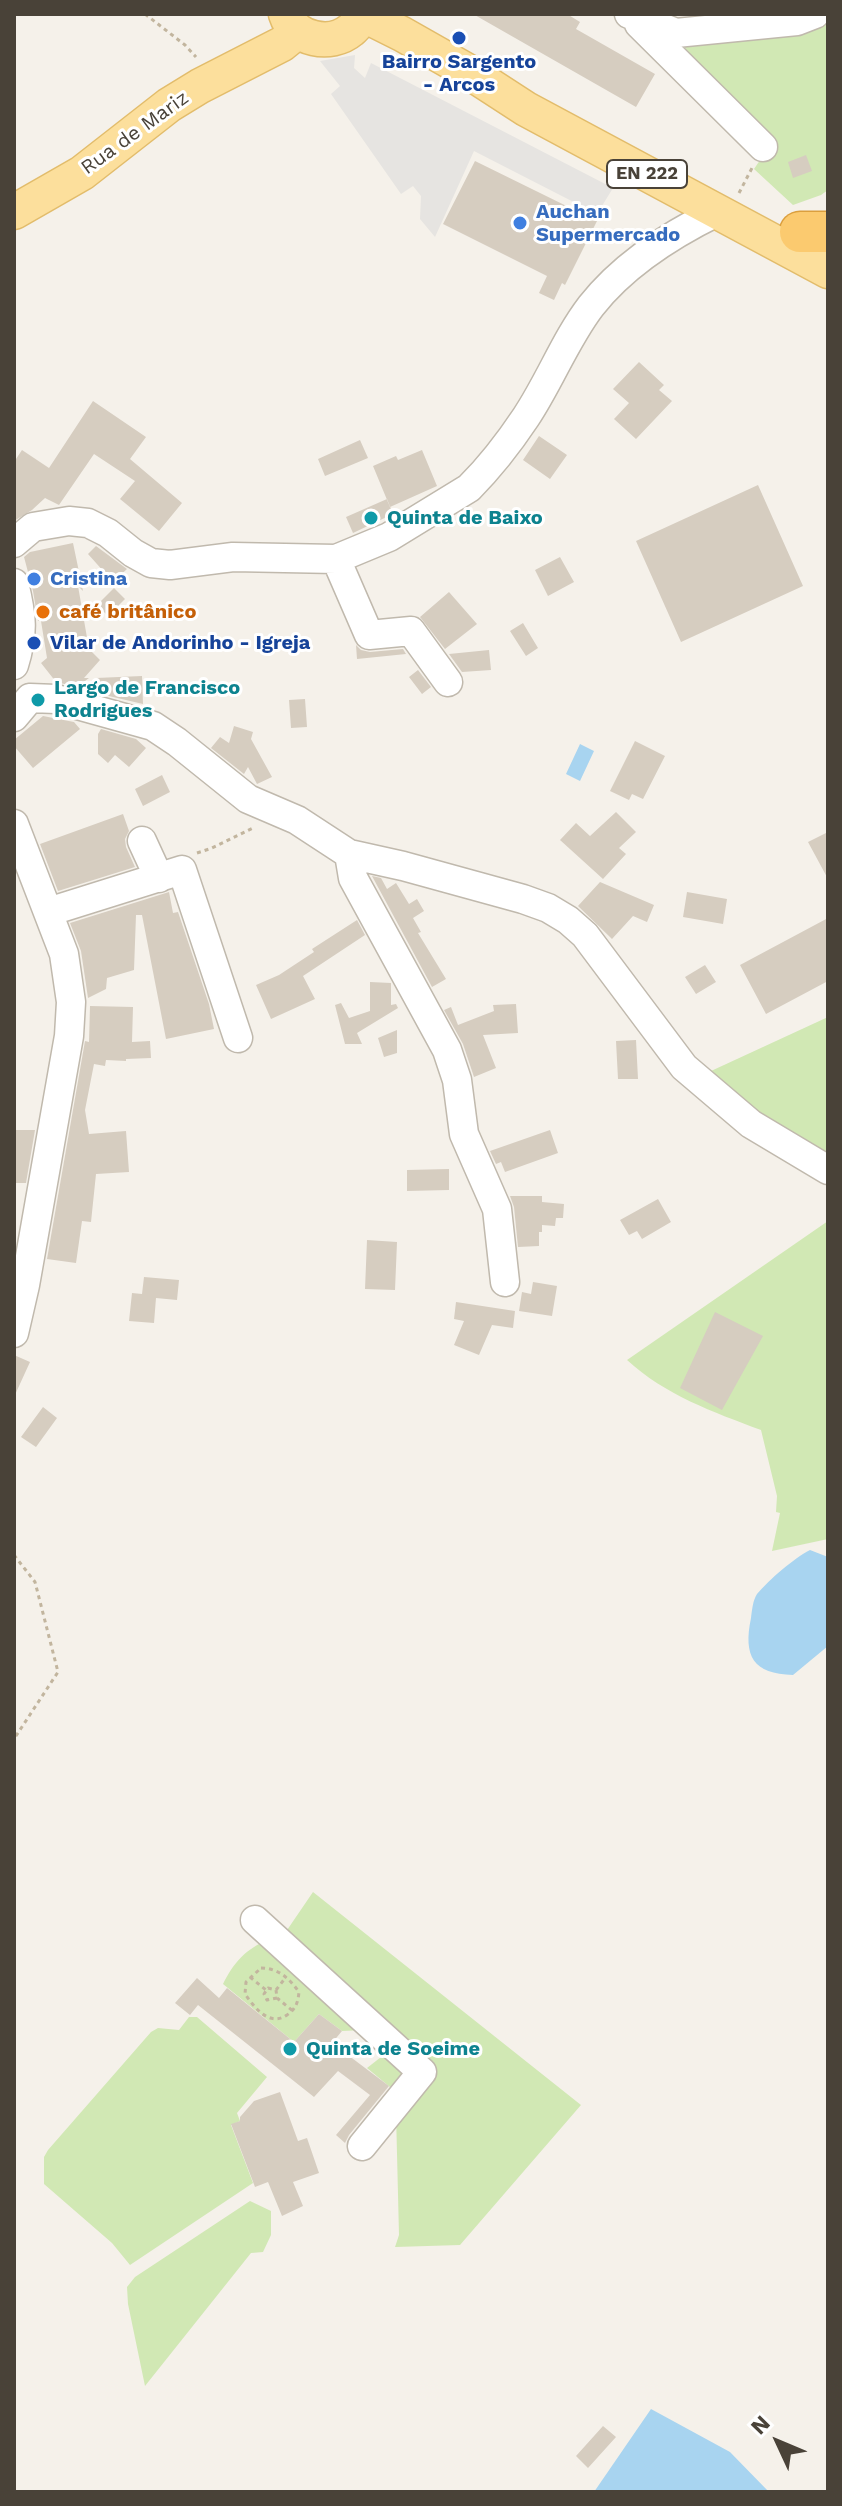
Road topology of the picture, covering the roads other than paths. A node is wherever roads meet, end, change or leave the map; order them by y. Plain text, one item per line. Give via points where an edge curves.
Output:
1 (363, 14) edge
2 (815, 14) edge
3 (630, 15) edge
4 (292, 22) edge
5 (763, 147) road end
6 (726, 206) junction
7 (14, 212) edge
8 (819, 237) edge
9 (828, 271) edge
10 (14, 543) edge
11 (336, 559) junction
12 (14, 583) edge
13 (14, 665) edge
14 (448, 682) dead end
15 (19, 699) edge
16 (14, 824) edge
17 (349, 854) junction
18 (48, 912) junction
19 (238, 1038) dead end
20 (828, 1170) edge
21 (40, 1188) junction
22 (14, 1204) edge
23 (505, 1282) dead end
24 (14, 1333) edge
25 (255, 1920) dead end
26 (362, 2146) dead end

1 - 4 main road, Rua de Mariz via 350,31 328,39 315,39
1 - 6 main road, EN 222 via 469,72 534,93
2 - 3 street via 797,21 676,33
3 - 5 street
4 - 7 main road, Rua de Mariz via 282,44 169,105 82,173
6 - 8 main road, EN 222
6 - 9 main road, EN 222
6 - 11 street via 638,259 592,305 526,417 469,488 389,537
10 - 11 street via 33,527 69,521 98,528 151,563 233,557
11 - 14 street via 369,635 411,631
12 - 13 street via 22,614
15 - 17 street via 56,699 153,726 248,799 297,820
16 - 18 street
17 - 20 street via 523,899 568,920 600,953 684,1067 751,1124
17 - 23 street via 353,878 447,1050 464,1134 497,1209
18 - 19 street via 158,860 182,870
18 - 21 street via 64,954 71,1018
21 - 22 street
21 - 24 street
25 - 26 street via 422,2072

